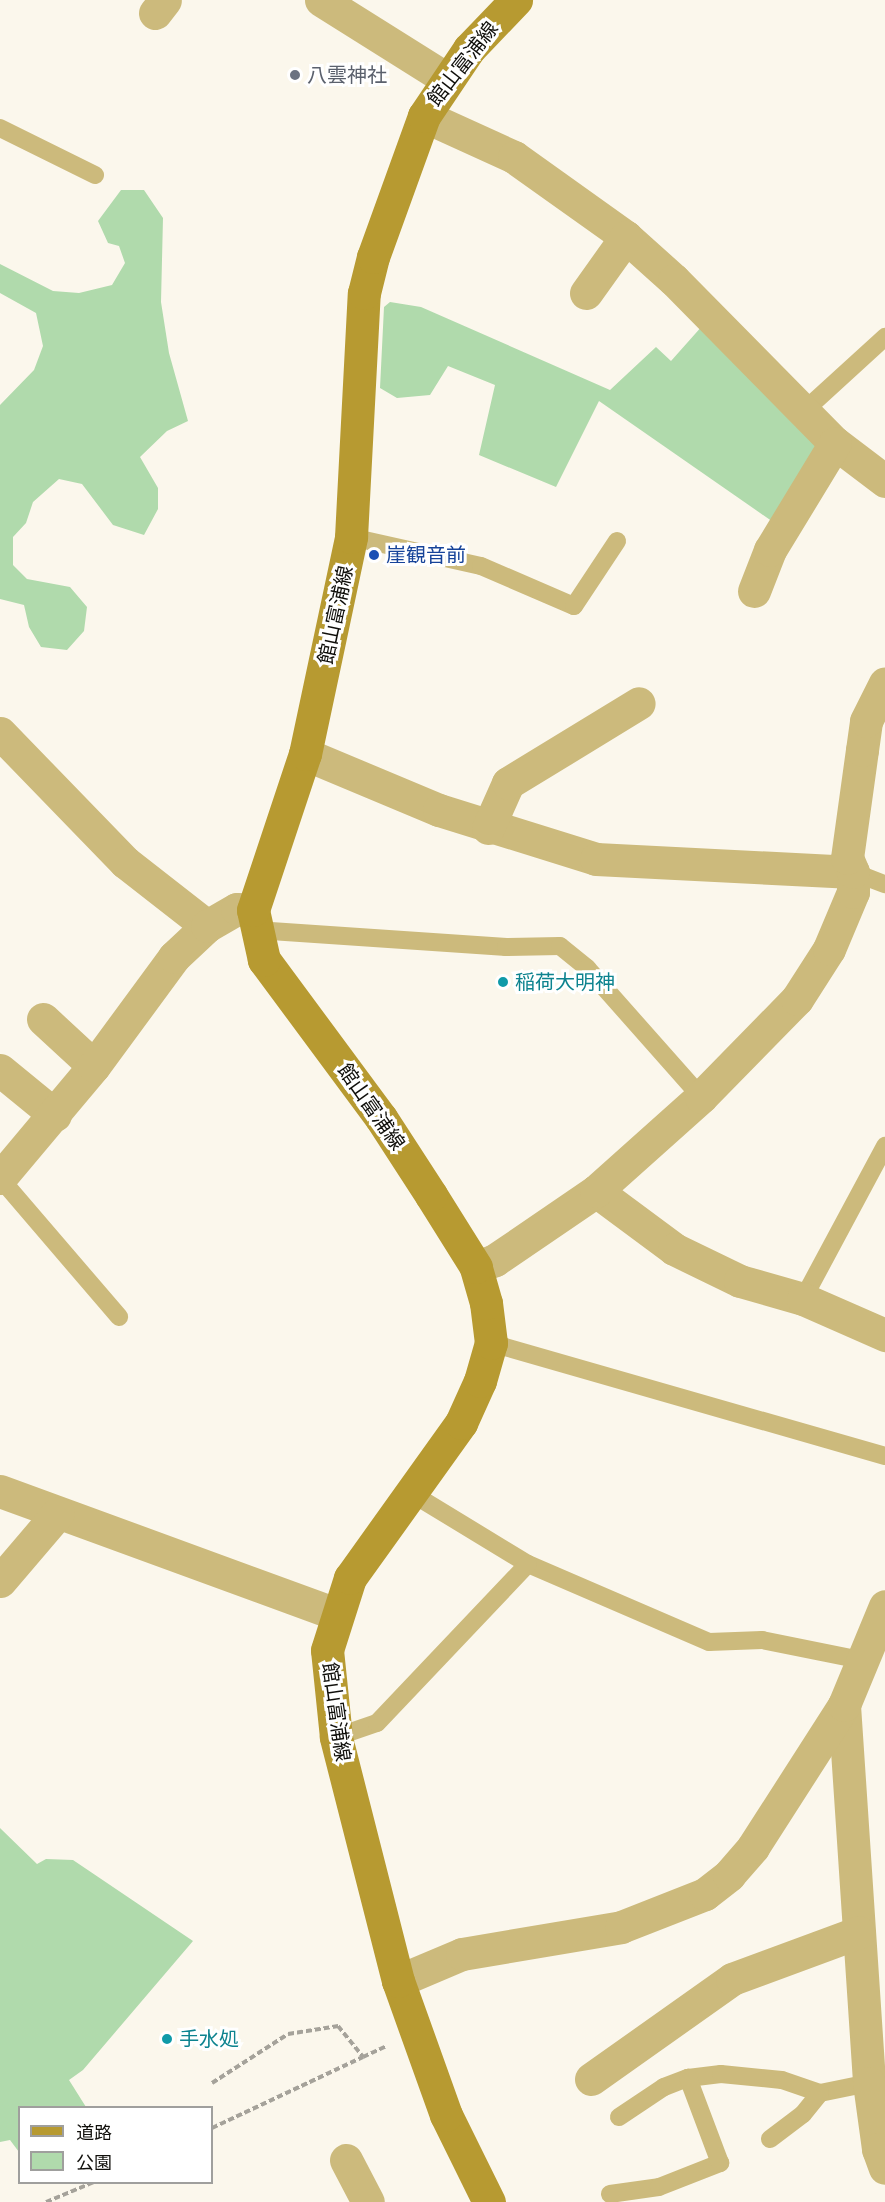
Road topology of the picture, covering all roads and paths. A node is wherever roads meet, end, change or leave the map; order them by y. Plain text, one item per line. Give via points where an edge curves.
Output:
1 (321, 0) edge
2 (516, 0) edge
3 (447, 79) junction
4 (424, 116) junction
5 (0, 128) edge
6 (95, 175) dead end
7 (626, 237) junction
8 (586, 293) dead end
9 (885, 338) edge
10 (804, 411) junction
11 (835, 443) junction
12 (885, 481) edge
13 (351, 537) junction
14 (617, 541) dead end
15 (754, 591) dead end
16 (885, 683) edge
17 (639, 703) dead end
18 (0, 733) edge
19 (873, 751) edge
20 (305, 754) junction
21 (488, 828) junction
22 (853, 872) junction
23 (885, 884) edge
24 (255, 920) junction
25 (207, 926) junction
26 (44, 1019) dead end
27 (94, 1066) junction
28 (0, 1070) edge
29 (701, 1098) junction
30 (56, 1115) junction
31 (885, 1146) edge
32 (0, 1178) edge
33 (596, 1191) junction
34 (476, 1267) junction
35 (803, 1299) junction
36 (119, 1317) dead end
37 (885, 1335) edge
38 (491, 1343) junction
39 (885, 1456) edge
40 (0, 1491) edge
41 (411, 1493) junction
42 (58, 1513) junction
43 (528, 1564) junction
44 (0, 1581) edge
45 (885, 1606) edge
46 (336, 1614) junction
47 (861, 1660) junction
48 (844, 1705) junction
49 (336, 1737) junction
50 (860, 1932) junction
51 (398, 1981) junction
52 (415, 2033) junction
53 (363, 2056) junction
54 (688, 2078) junction
55 (591, 2079) dead end
56 (212, 2083) dead end
57 (869, 2083) junction
58 (820, 2093) junction
59 (619, 2117) dead end
60 (213, 2128) edge
61 (770, 2139) dead end
62 (346, 2160) dead end
63 (885, 2168) edge
64 (89, 2184) edge
65 (610, 2194) dead end
66 (46, 2202) edge
67 (368, 2202) edge
68 (489, 2202) edge

1 - 3 street
2 - 3 main road, 館山富浦線
3 - 4 main road, 館山富浦線
4 - 7 street via 514,157
4 - 13 main road, 館山富浦線 via 386,216 364,293
5 - 6 lane
7 - 8 street
7 - 10 street
9 - 10 lane
10 - 11 street
11 - 12 street
11 - 15 street via 770,550
13 - 14 lane via 481,566 574,606
13 - 20 main road, 館山富浦線
16 - 19 street via 866,721
17 - 21 street via 508,783
18 - 25 street via 125,862
19 - 22 street via 847,858
20 - 21 street
20 - 24 main road, 館山富浦線
21 - 22 street via 596,859
22 - 23 lane
22 - 29 street via 853,892 829,949 796,999
24 - 25 street via 237,909
24 - 29 lane via 506,947 560,946 587,968
24 - 34 main road, 館山富浦線 via 264,960 381,1118
25 - 27 street via 174,957
26 - 27 street
27 - 30 street
28 - 30 street
29 - 33 street
30 - 32 street
31 - 35 lane
32 - 36 lane
33 - 34 street via 495,1260
33 - 35 street via 674,1249 740,1281
34 - 38 main road, 館山富浦線 via 486,1302
35 - 37 street
38 - 39 lane
38 - 41 main road, 館山富浦線 via 480,1381 461,1423
40 - 42 street
41 - 43 lane
41 - 46 main road, 館山富浦線 via 350,1578
42 - 44 street
42 - 46 street
43 - 47 lane via 709,1642 762,1640
43 - 49 lane via 376,1723
45 - 47 street
46 - 49 main road, 館山富浦線 via 327,1650
47 - 48 street
48 - 50 street
48 - 51 street via 753,1847 729,1875 705,1894 621,1927 462,1954
49 - 51 main road, 館山富浦線
50 - 55 street via 732,1978
50 - 57 street
51 - 52 main road, 館山富浦線
52 - 53 path
52 - 68 main road, 館山富浦線 via 446,2115
53 - 56 path via 338,2026 288,2034
53 - 60 path
54 - 58 lane via 755,2075
54 - 59 lane via 664,2087
54 - 65 lane via 720,2163 658,2187
57 - 58 lane
57 - 63 street
58 - 61 lane via 804,2114
62 - 67 street
64 - 66 path

